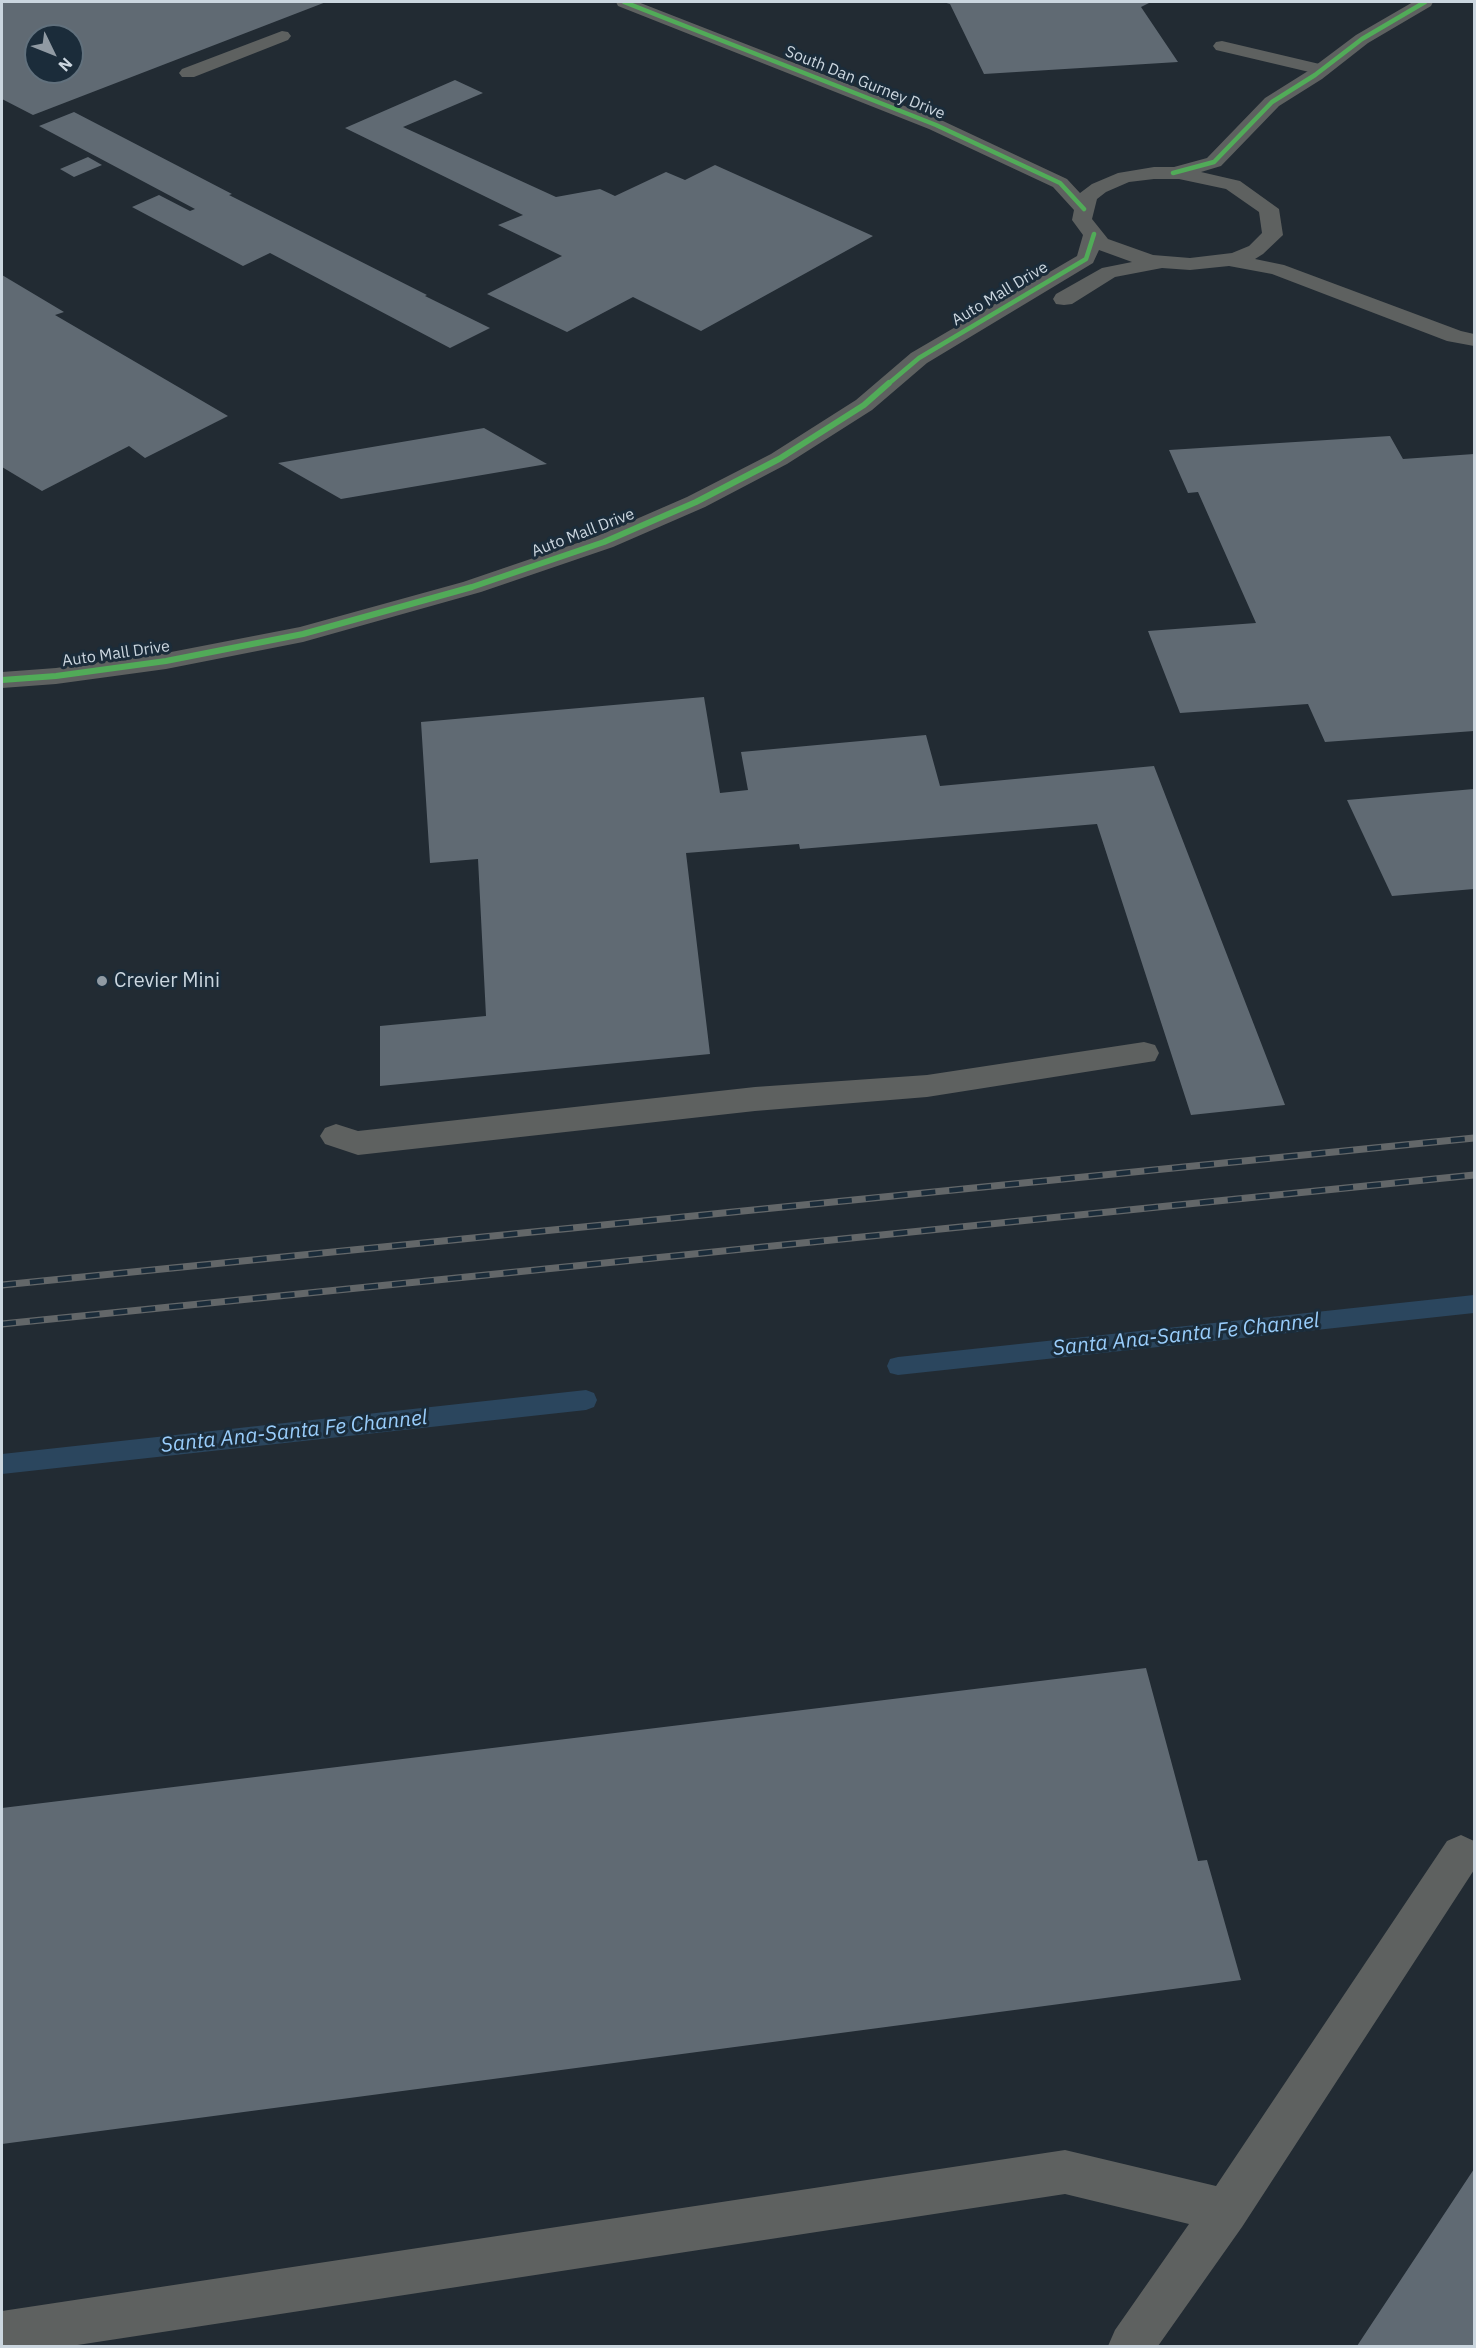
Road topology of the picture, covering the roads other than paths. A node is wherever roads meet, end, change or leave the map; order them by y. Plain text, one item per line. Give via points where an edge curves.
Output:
1 (624, 2) edge
2 (1425, 2) edge
3 (282, 36) dead end
4 (1222, 46) dead end
5 (188, 73) dead end
6 (1318, 73) junction
7 (1293, 110) dead end
8 (936, 125) junction
9 (1065, 164) dead end
10 (1243, 166) dead end
11 (1093, 171) dead end
12 (1173, 173) junction
13 (1125, 177) junction
14 (1250, 196) junction
15 (1084, 209) junction
16 (1094, 234) junction
17 (1273, 235) junction
18 (1229, 260) junction
19 (1162, 262) junction
20 (1048, 308) dead end
21 (1474, 326) edge
22 (1474, 340) edge
23 (926, 378) dead end
24 (864, 405) junction
25 (2, 680) edge
26 (1144, 1053) dead end
27 (336, 1136) dead end
28 (1461, 1855) dead end
29 (1226, 2211) junction
30 (2, 2334) edge
31 (1131, 2346) edge

1 - 8 street, South Dan Gurney Drive
2 - 6 street via 1362,39
3 - 5 lane
4 - 6 lane
6 - 7 street
6 - 12 street via 1272,102 1214,162
8 - 9 street
8 - 15 street, South Dan Gurney Drive via 1060,183
10 - 14 street via 1238,171
11 - 13 street
12 - 13 street
12 - 14 street via 1233,185
13 - 15 street via 1087,197
14 - 17 street via 1269,209
15 - 16 street via 1082,220
16 - 19 street via 1101,243 1122,253
16 - 24 street, Auto Mall Drive via 1086,259 920,358
17 - 18 street via 1256,250
17 - 21 street via 1294,253
18 - 19 street
18 - 22 street via 1277,269
19 - 20 street, Auto Mall Drive via 1109,272
23 - 24 street, Auto Mall Drive
24 - 25 street, Auto Mall Drive via 779,459 696,502 604,542 472,587 247,646 166,661
26 - 27 lane via 927,1086 755,1099 358,1143
28 - 29 lane
29 - 30 lane via 1065,2172
29 - 31 lane

